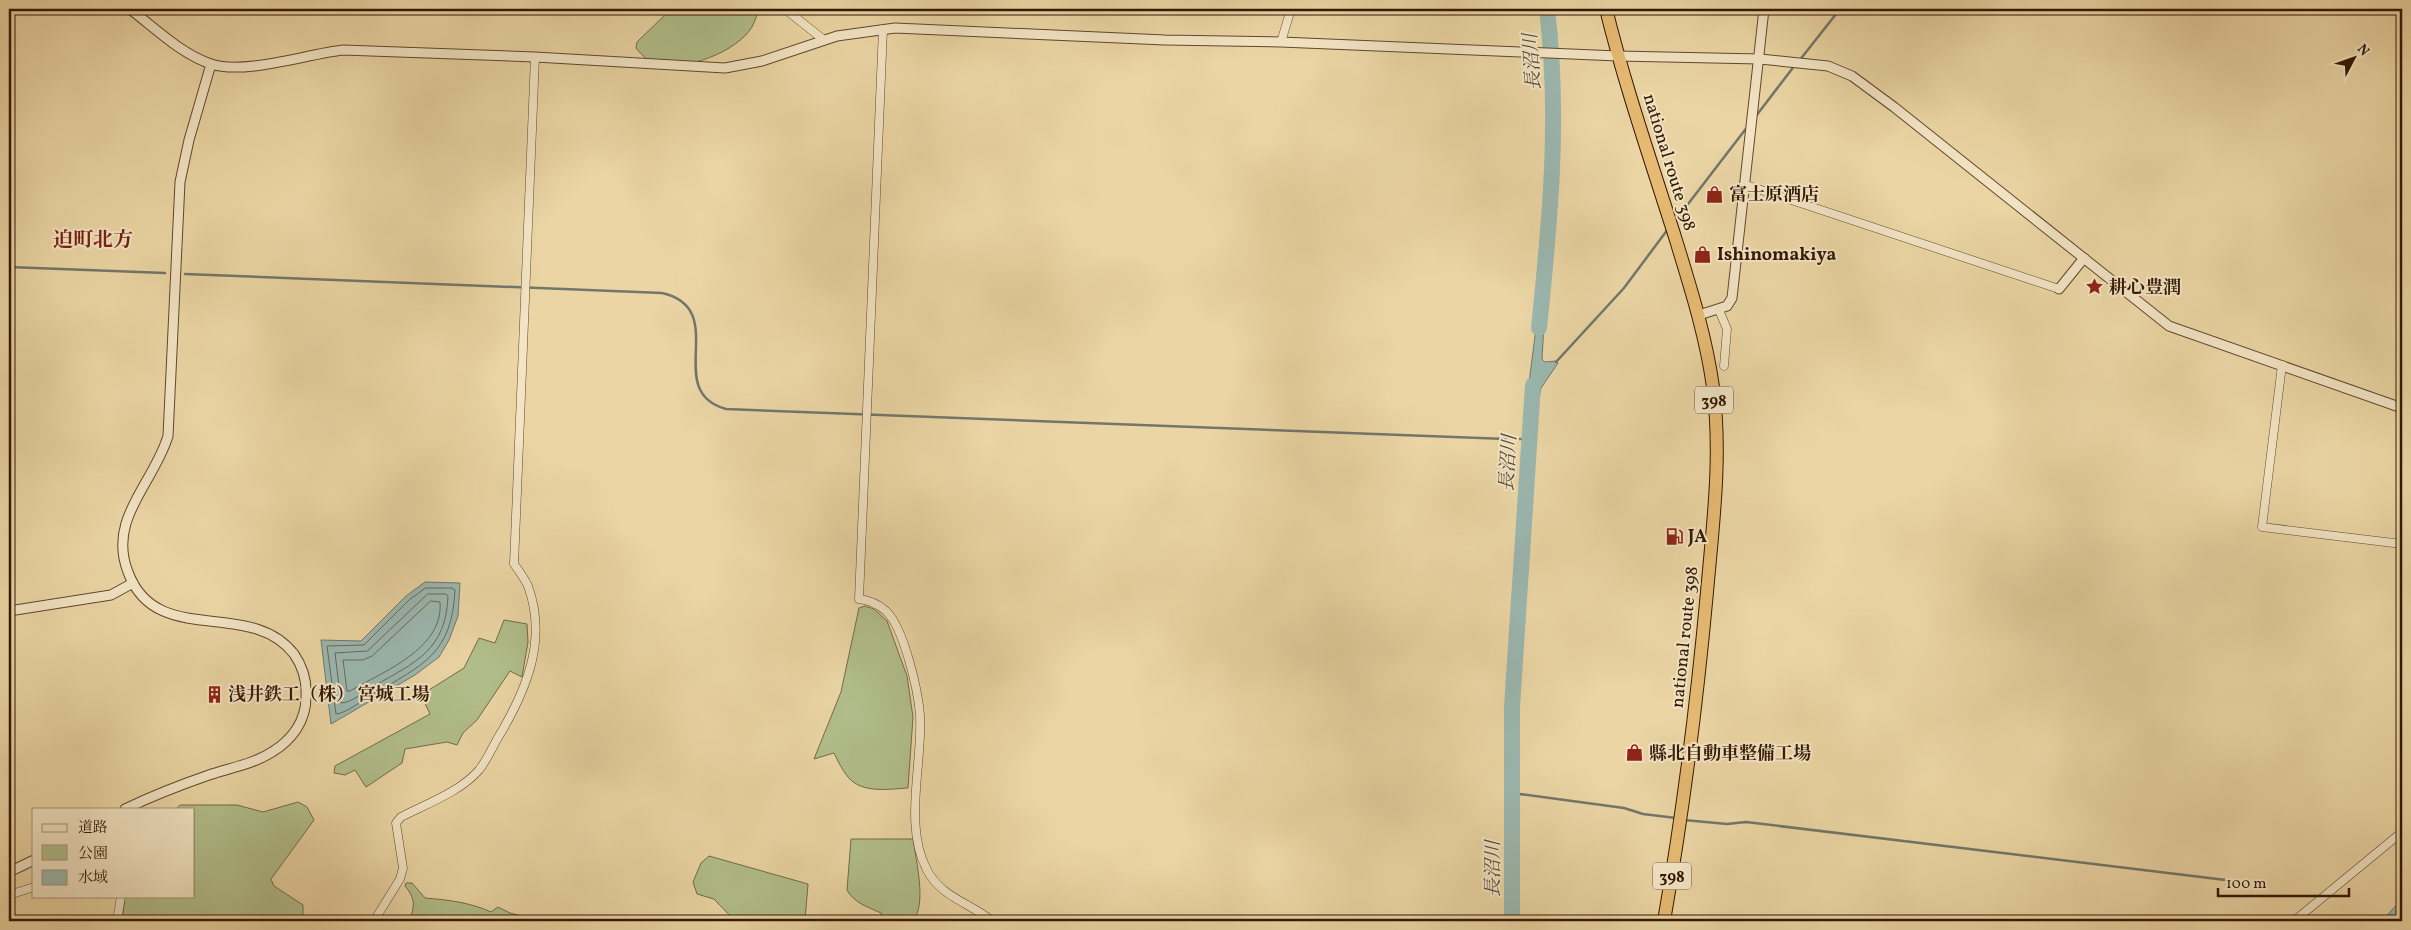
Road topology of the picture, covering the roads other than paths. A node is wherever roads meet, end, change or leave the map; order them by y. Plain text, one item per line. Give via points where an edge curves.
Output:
1 (130, 9) edge
2 (785, 9) edge
3 (1291, 9) edge
4 (1606, 9) edge
5 (1764, 9) edge
6 (883, 29) junction
7 (824, 40) junction
8 (1281, 42) junction
9 (1618, 56) junction
10 (535, 57) junction
11 (1760, 59) junction
12 (211, 64) junction
13 (1746, 185) junction
14 (2084, 258) junction
15 (2059, 289) joint
16 (1720, 310) junction
17 (1699, 315) junction
18 (2282, 365) junction
19 (1724, 366) dead end
20 (2402, 408) edge
21 (2402, 544) edge
22 (133, 583) junction
23 (9, 611) edge
24 (127, 808) edge
25 (2402, 832) edge
26 (32, 861) edge
27 (9, 872) edge
28 (32, 888) edge
29 (9, 895) edge
30 (121, 898) edge
31 (117, 921) edge
32 (374, 921) edge
33 (992, 921) edge
34 (1664, 921) edge
35 (2294, 921) edge

1 - 12 street via 190,54
2 - 7 street
3 - 8 street
4 - 9 highway, national route 398 / 398
5 - 11 street
6 - 7 street
6 - 8 street
6 - 33 street via 859,599 878,605 893,619 914,681 920,717 916,826 926,870 953,898
7 - 10 street via 762,62 725,68
8 - 9 street
9 - 11 street
9 - 17 highway, national route 398 / 398
10 - 12 street via 343,50 245,67
10 - 32 street via 514,564 528,586 531,600 536,641 533,660 518,703 479,770 465,782 401,817 396,823 403,868 400,879
11 - 13 street
11 - 14 street via 1828,66 1852,76
12 - 22 street via 180,182 168,436 158,462 130,509 123,532 124,557
13 - 15 street
13 - 16 street via 1732,298
14 - 15 street
14 - 18 street via 2169,326
16 - 17 street
16 - 19 street via 1727,329
17 - 34 highway, national route 398 / 398 via 1713,386 1716,483 1700,662 1680,831
18 - 20 street
18 - 21 street via 2262,527
22 - 23 street via 111,595
22 - 24 street via 153,605 178,617 255,627 273,634 296,657 306,684 306,700 297,729 287,742 271,753
25 - 35 street
26 - 27 street
28 - 29 street
30 - 31 street

